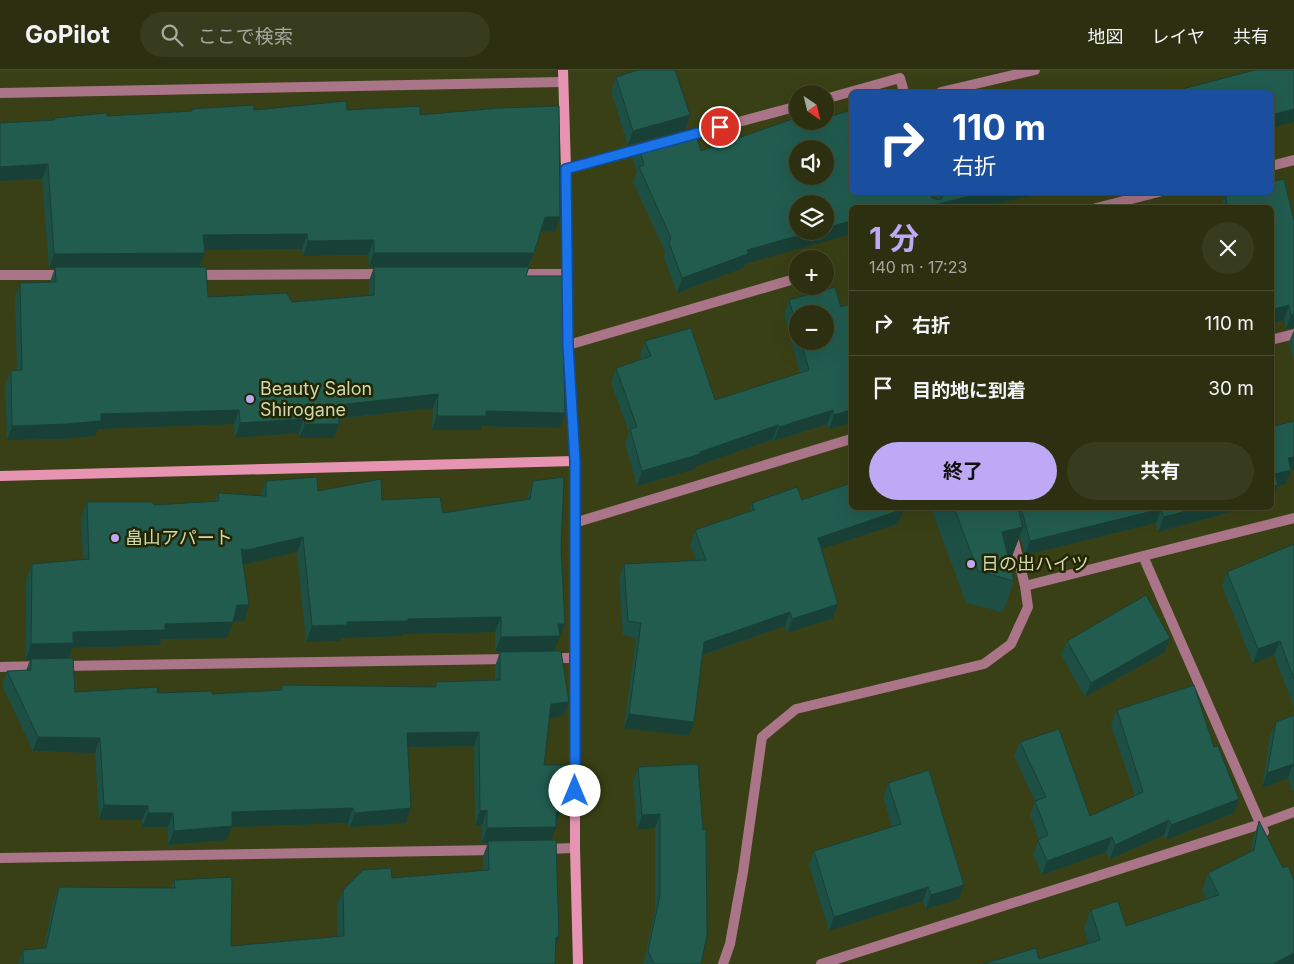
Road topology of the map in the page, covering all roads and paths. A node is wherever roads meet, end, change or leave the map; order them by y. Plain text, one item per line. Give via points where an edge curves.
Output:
1 (563, 70) edge
2 (1035, 70) edge
3 (563, 82) junction
4 (855, 90) edge
5 (903, 90) edge
6 (950, 90) edge
7 (849, 92) edge
8 (0, 93) edge
9 (834, 96) edge
10 (789, 108) edge
11 (672, 140) edge
12 (653, 146) edge
13 (1294, 160) edge
14 (1274, 165) edge
15 (566, 169) junction
16 (1147, 195) edge
17 (1108, 205) edge
18 (398, 274) edge
19 (508, 274) edge
20 (568, 274) junction
21 (0, 275) edge
22 (70, 275) edge
23 (179, 275) edge
24 (789, 281) edge
25 (1294, 334) edge
26 (1274, 339) edge
27 (568, 345) junction
28 (849, 440) edge
29 (575, 461) junction
30 (0, 476) edge
31 (1006, 510) edge
32 (1294, 518) edge
33 (574, 523) junction
34 (1143, 556) junction
35 (1025, 586) junction
36 (516, 658) edge
37 (536, 658) edge
38 (576, 658) junction
39 (0, 667) edge
40 (1294, 812) edge
41 (1261, 824) junction
42 (1269, 842) edge
43 (575, 848) junction
44 (536, 849) edge
45 (506, 850) edge
46 (0, 858) edge
47 (578, 964) edge
48 (723, 964) edge
49 (821, 964) edge

1 - 3 street
2 - 6 street
3 - 8 street
3 - 15 street
4 - 5 street via 900,78
7 - 9 street
10 - 11 street
12 - 15 street
13 - 14 street
15 - 20 street
16 - 17 street
18 - 23 street
19 - 20 street
20 - 27 street
21 - 22 street
24 - 27 street
25 - 26 street
27 - 29 street
28 - 33 street
29 - 30 street
29 - 33 street
31 - 35 street
32 - 34 street
33 - 38 street
34 - 35 street
34 - 41 street
35 - 48 street via 1028,608 1010,644 984,664 796,709 762,737 744,872
36 - 39 street
37 - 38 street
38 - 43 street
40 - 41 street
41 - 42 street
41 - 49 street
43 - 44 street
43 - 47 street
45 - 46 street

